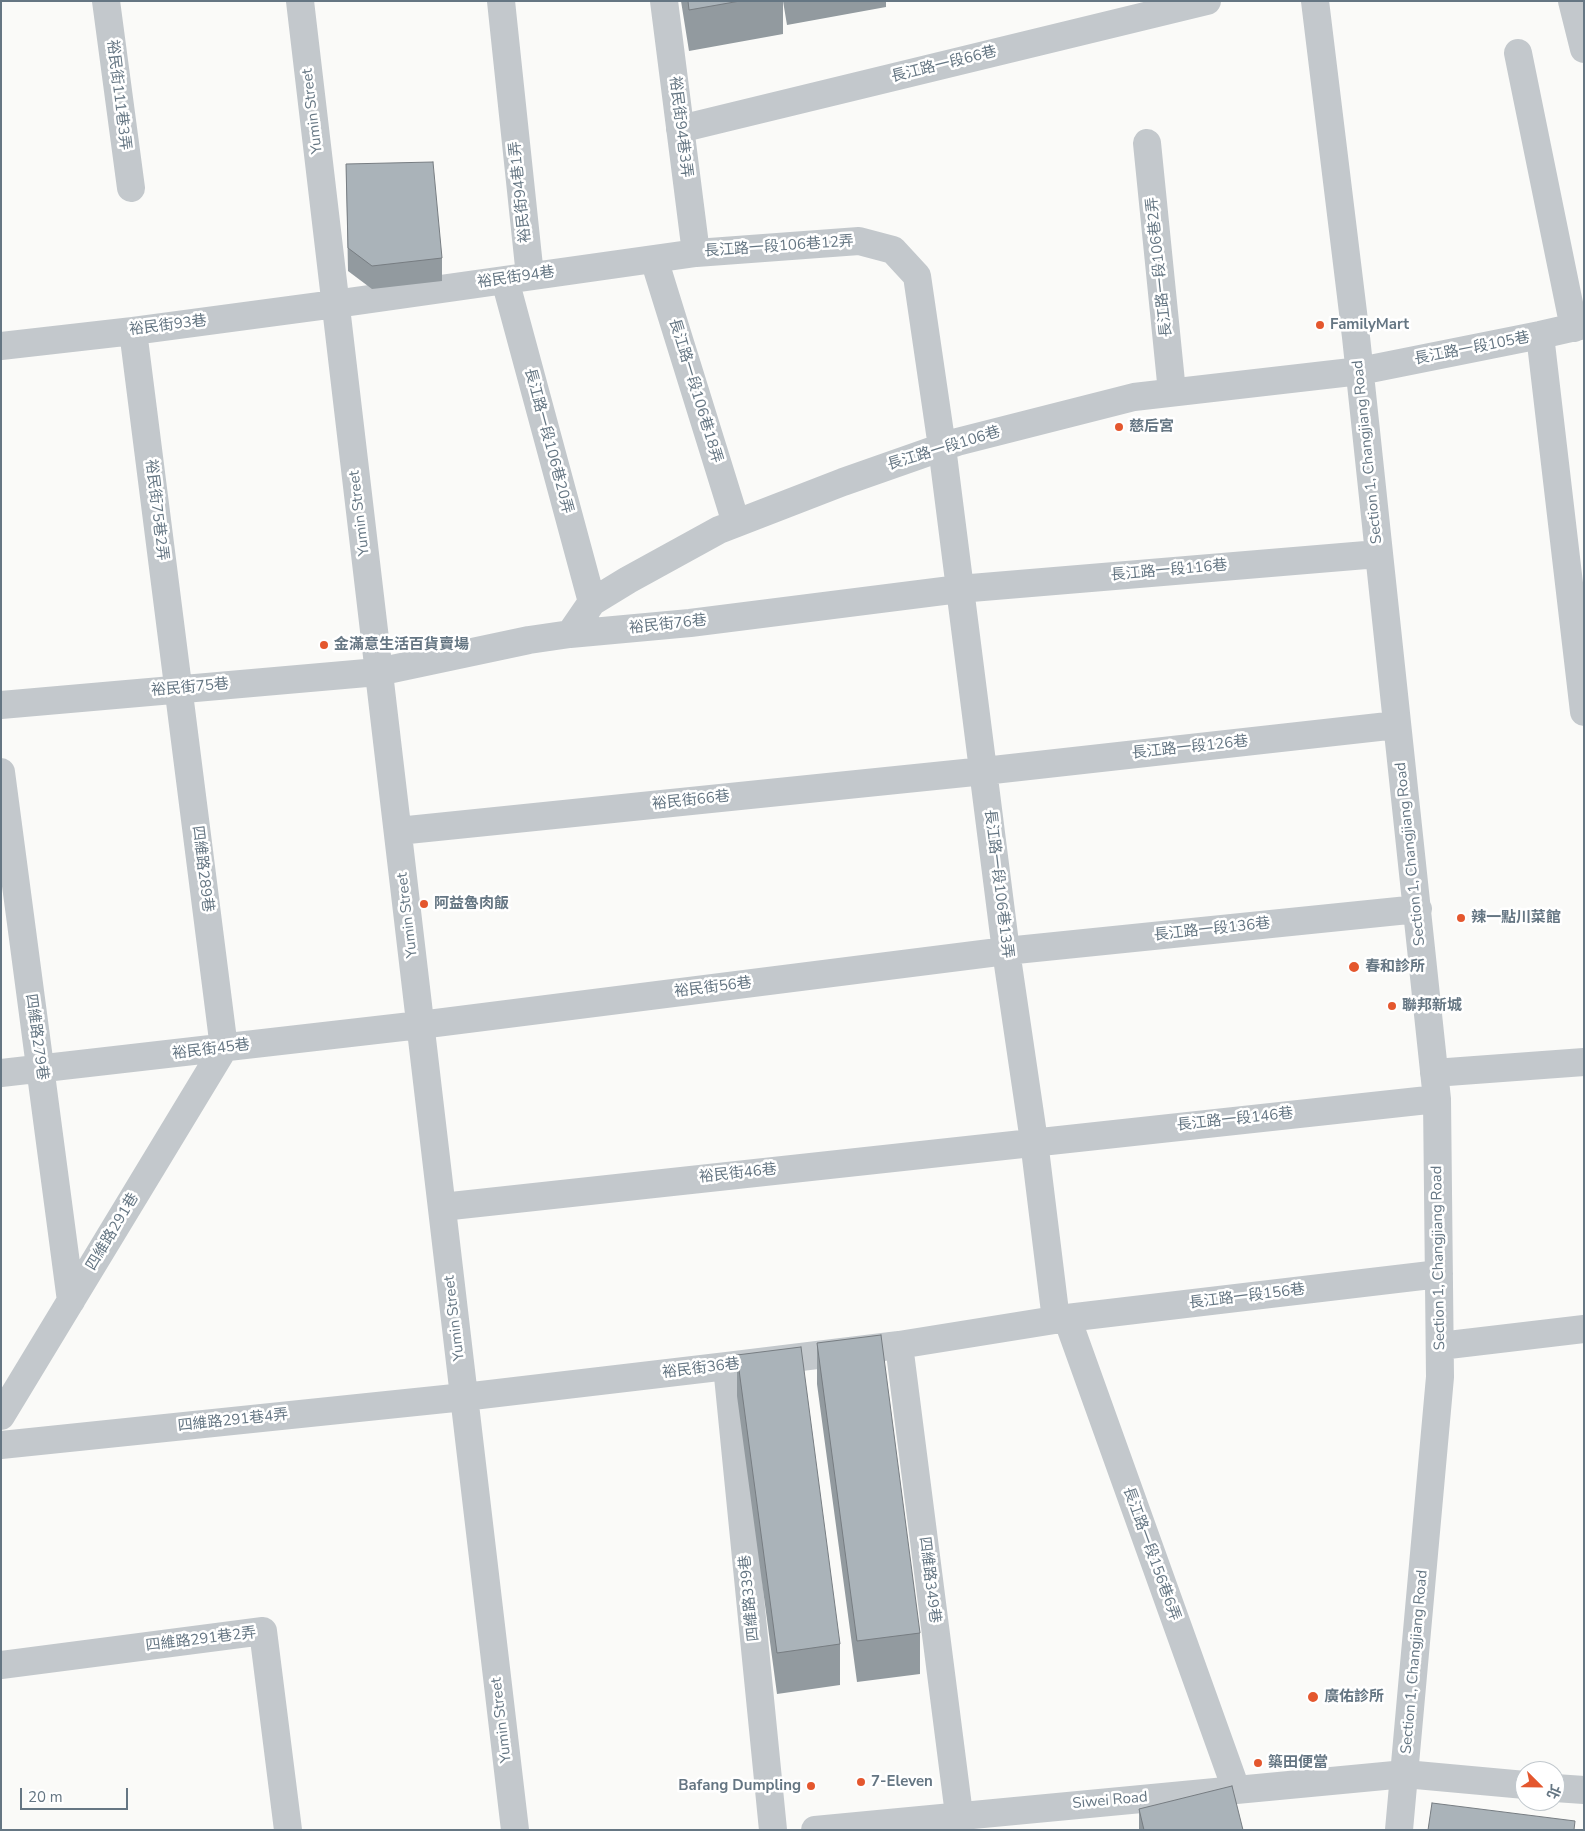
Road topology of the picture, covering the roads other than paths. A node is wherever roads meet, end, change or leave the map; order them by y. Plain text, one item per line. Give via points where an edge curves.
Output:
1 (106, 1) edge
2 (300, 1) edge
3 (501, 1) edge
4 (664, 1) edge
5 (1207, 1) edge
6 (1315, 1) edge
7 (1572, 1) edge
8 (1584, 48) edge
9 (1518, 54) dead end
10 (680, 129) junction
11 (1147, 143) dead end
12 (131, 188) dead end
13 (696, 253) junction
14 (654, 259) junction
15 (517, 278) junction
16 (336, 304) junction
17 (1579, 327) edge
18 (133, 331) junction
19 (1540, 335) junction
20 (1, 346) edge
21 (1360, 371) junction
22 (1172, 392) junction
23 (942, 447) junction
24 (736, 523) junction
25 (1378, 554) junction
26 (959, 589) junction
27 (592, 602) junction
28 (570, 634) junction
29 (378, 672) junction
30 (179, 689) junction
31 (1, 704) edge
32 (1584, 712) edge
33 (1397, 726) junction
34 (1, 772) edge
35 (984, 772) junction
36 (398, 831) junction
37 (1418, 909) junction
38 (1006, 951) junction
39 (420, 1025) junction
40 (224, 1048) junction
41 (1584, 1062) edge
42 (40, 1069) junction
43 (1, 1073) edge
44 (1435, 1086) junction
45 (1034, 1142) junction
46 (442, 1208) junction
47 (1439, 1274) junction
48 (71, 1302) junction
49 (1061, 1319) junction
50 (1584, 1329) edge
51 (898, 1345) junction
52 (1440, 1346) junction
53 (727, 1366) junction
54 (464, 1397) junction
55 (1, 1416) edge
56 (1, 1445) edge
57 (1, 1665) edge
58 (1405, 1774) junction
59 (1515, 1784) edge
60 (1565, 1789) edge
61 (1236, 1790) junction
62 (1584, 1790) edge
63 (960, 1823) edge
64 (288, 1830) edge
65 (515, 1830) edge
66 (773, 1830) edge
67 (816, 1830) edge
68 (1399, 1830) edge

1 - 12 street, 裕民街111巷3弄
2 - 16 street, Yumin Street
3 - 15 street, 裕民街94巷1弄 via 512,107
4 - 10 street, 裕民街94巷3弄
5 - 10 street, 長江路一段66巷
6 - 21 street, Section 1, Changjiang Road
7 - 8 street
9 - 17 street
10 - 13 street, 裕民街94巷3弄
11 - 22 street, 長江路一段106巷2弄
13 - 14 street, 裕民街94巷
13 - 23 street, 長江路一段106巷12弄 via 859,241 893,250 916,276
14 - 15 street, 裕民街94巷
14 - 24 street, 長江路一段106巷18弄
15 - 16 street, 裕民街94巷
15 - 27 street, 長江路一段106巷20弄
16 - 18 street, 裕民街93巷
16 - 29 street, Yumin Street
17 - 19 street, 長江路一段105巷
18 - 20 street, 裕民街93巷
18 - 30 street, 裕民街75巷2弄
19 - 21 street, 長江路一段105巷
19 - 32 street
21 - 22 street, 長江路一段106巷
21 - 25 street, Section 1, Changjiang Road
22 - 23 street, 長江路一段106巷 via 1134,396
23 - 24 street, 長江路一段106巷
23 - 26 street, 長江路一段106巷13弄
24 - 27 street, 長江路一段106巷
25 - 26 street, 長江路一段116巷
25 - 33 street, Section 1, Changjiang Road
26 - 28 street, 裕民街76巷 via 690,623
26 - 35 street, 長江路一段106巷13弄
27 - 28 street, 長江路一段106巷
28 - 29 street, 裕民街76巷
29 - 30 street, 裕民街75巷
29 - 36 street, Yumin Street
30 - 31 street, 裕民街75巷
30 - 40 street, 四維路289巷
33 - 35 street, 長江路一段126巷
33 - 37 street, Section 1, Changjiang Road
34 - 42 street, 四維路279巷
35 - 36 street, 裕民街66巷
35 - 38 street, 長江路一段106巷13弄
36 - 39 street, Yumin Street
37 - 38 street, 長江路一段136巷
37 - 44 street, Section 1, Changjiang Road
38 - 39 street, 裕民街56巷
38 - 45 street, 長江路一段106巷13弄
39 - 40 street, 裕民街45巷
39 - 46 street, Yumin Street
40 - 42 street, 裕民街45巷
40 - 48 street, 四維路291巷
41 - 44 street, 長江路一段146巷
42 - 43 street, 裕民街45巷
42 - 48 street, 四維路279巷
44 - 45 street, 長江路一段146巷
44 - 47 street, Section 1, Changjiang Road
45 - 46 street, 裕民街46巷
45 - 49 street, 長江路一段106巷13弄
46 - 54 street, Yumin Street
47 - 49 street, 長江路一段156巷
47 - 52 street, Section 1, Changjiang Road
48 - 55 street, 四維路291巷
49 - 51 street, 裕民街36巷
49 - 61 street, 長江路一段156巷6弄
50 - 52 street
51 - 53 street, 裕民街36巷
51 - 63 street, 四維路349巷
52 - 58 street, Section 1, Changjiang Road via 1440,1377
53 - 54 street, 裕民街36巷
53 - 66 street, 四維路339巷
54 - 56 street, 四維路291巷4弄
54 - 65 street, Yumin Street
57 - 64 street, 四維路291巷2弄 via 263,1631
58 - 59 street, Siwei Road
58 - 61 street, Siwei Road
58 - 68 street, Section 1, Changjiang Road
60 - 62 street
61 - 63 street, Siwei Road
63 - 67 street, Siwei Road

